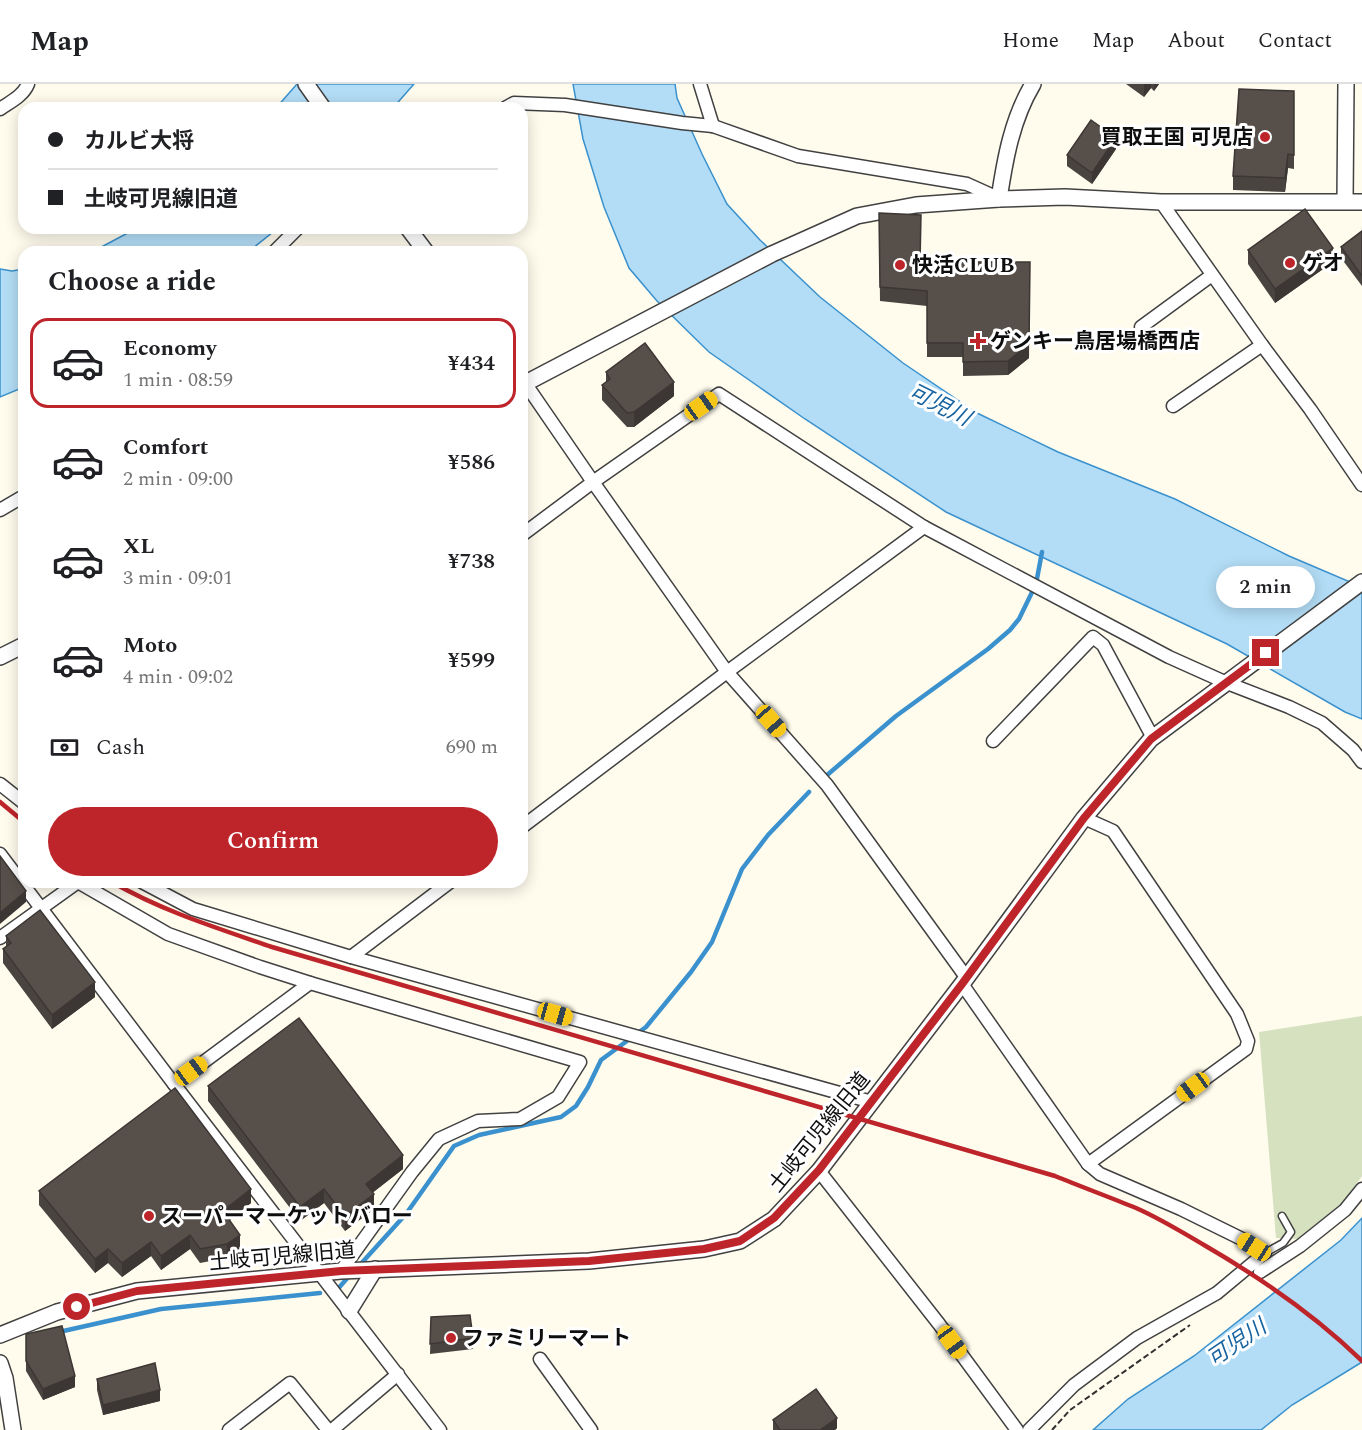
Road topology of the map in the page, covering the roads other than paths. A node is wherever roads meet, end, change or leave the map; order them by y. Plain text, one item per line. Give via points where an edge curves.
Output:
1 (28, 84) edge
2 (306, 84) edge
3 (700, 84) edge
4 (1033, 84) edge
5 (1346, 84) edge
6 (319, 102) edge
7 (528, 104) edge
8 (0, 109) edge
9 (713, 126) junction
10 (999, 199) junction
11 (1345, 201) junction
12 (1161, 202) junction
13 (1362, 202) edge
14 (292, 234) edge
15 (280, 246) edge
16 (1212, 275) junction
17 (1141, 327) dead end
18 (1262, 345) junction
19 (528, 380) edge
20 (528, 390) edge
21 (1173, 406) dead end
22 (593, 482) junction
23 (1362, 485) edge
24 (18, 500) edge
25 (0, 510) edge
26 (924, 527) junction
27 (528, 531) edge
28 (1362, 582) edge
29 (18, 648) edge
30 (0, 657) edge
31 (727, 672) junction
32 (1227, 682) junction
33 (1153, 738) junction
34 (993, 741) dead end
35 (1362, 762) edge
36 (0, 784) edge
37 (18, 798) edge
38 (1084, 818) junction
39 (528, 822) edge
40 (0, 854) edge
41 (18, 877) edge
42 (26, 888) edge
43 (70, 888) edge
44 (88, 888) edge
45 (153, 888) edge
46 (442, 888) edge
47 (42, 908) junction
48 (0, 938) edge
49 (351, 957) junction
50 (964, 980) junction
51 (310, 983) junction
52 (174, 1084) junction
53 (872, 1102) junction
54 (1088, 1164) junction
55 (819, 1170) junction
56 (1362, 1189) edge
57 (1282, 1216) dead end
58 (1265, 1253) junction
59 (371, 1270) junction
60 (341, 1271) junction
61 (1260, 1272) dead end
62 (320, 1274) junction
63 (349, 1311) junction
64 (0, 1335) edge
65 (540, 1359) dead end
66 (0, 1363) edge
67 (398, 1374) junction
68 (13, 1430) edge
69 (229, 1430) edge
70 (330, 1430) edge
71 (440, 1430) edge
72 (591, 1430) edge
73 (1017, 1430) edge
74 (1029, 1430) edge

1 - 8 street
2 - 6 street
3 - 9 street
4 - 10 street via 1011,134
5 - 11 street
7 - 9 street via 565,105
9 - 10 street via 798,156 967,184
10 - 12 street via 1065,196
10 - 19 street via 916,205 857,216 772,254
11 - 12 street
11 - 13 street
12 - 16 street
14 - 15 street
16 - 17 street
16 - 18 street
18 - 21 street
18 - 23 street
20 - 22 street
22 - 26 street via 719,394
22 - 27 street
22 - 31 street
24 - 25 street
26 - 31 street
26 - 32 street via 1169,657
28 - 32 street, 土岐可児線旧道
29 - 30 street
31 - 39 street
31 - 50 street via 827,785
32 - 33 street, 土岐可児線旧道
32 - 35 street via 1322,723
33 - 34 street via 1103,645 1093,637
33 - 38 street, 土岐可児線旧道
36 - 37 street
38 - 50 street, 土岐可児線旧道
38 - 54 street via 1113,831 1237,1014 1248,1041 1246,1049
40 - 41 street
42 - 47 street
43 - 47 street
44 - 51 street via 168,934
45 - 49 street via 193,909
46 - 49 street
47 - 48 street
47 - 52 street
49 - 53 street
50 - 53 street, 土岐可児線旧道
50 - 54 street
51 - 52 street
51 - 60 street via 580,1062 558,1097 520,1119 478,1121 439,1139
52 - 62 street
53 - 55 street, 土岐可児線旧道
54 - 58 street via 1100,1174
55 - 59 street, 土岐可児線旧道 via 774,1218 740,1241 704,1249 589,1261
55 - 73 street
56 - 61 street via 1345,1210
57 - 58 lane via 1291,1232 1283,1243
58 - 74 street via 1217,1293 1137,1338 1074,1385
59 - 60 street, 土岐可児線旧道
59 - 63 street
60 - 62 street, 土岐可児線旧道
62 - 63 street
62 - 64 street, 土岐可児線旧道 via 137,1291 57,1312
63 - 67 street
65 - 72 street
66 - 68 street
67 - 70 street
67 - 71 street
69 - 70 street via 290,1383

